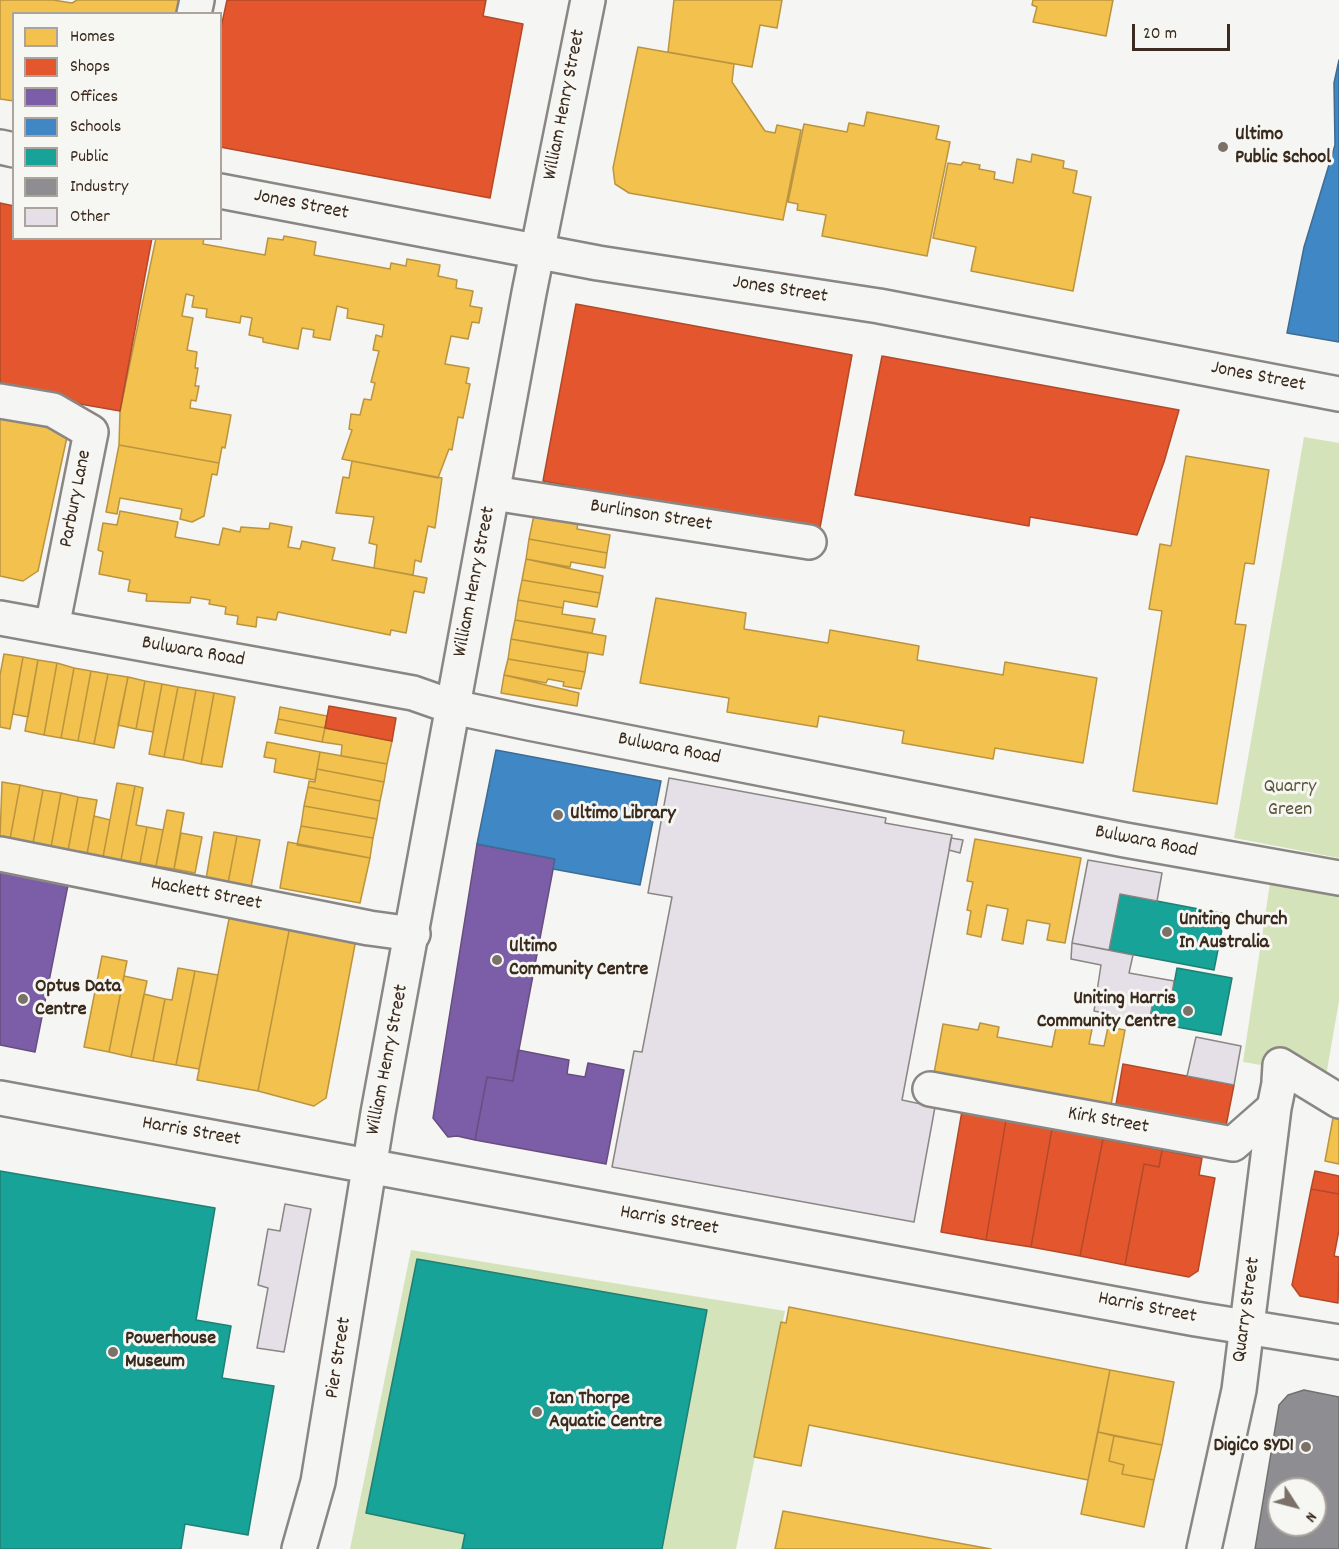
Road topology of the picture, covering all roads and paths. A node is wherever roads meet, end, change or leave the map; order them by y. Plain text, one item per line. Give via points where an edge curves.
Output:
1 (588, 0) edge
2 (222, 191) edge
3 (538, 251) junction
4 (1339, 394) edge
5 (0, 401) edge
6 (493, 493) junction
7 (809, 542) dead end
8 (0, 618) edge
9 (52, 627) junction
10 (453, 707) junction
11 (0, 854) edge
12 (1339, 878) edge
13 (412, 934) junction
14 (930, 1089) dead end
15 (1278, 1089) junction
16 (0, 1098) edge
17 (1339, 1101) edge
18 (370, 1165) junction
19 (1247, 1327) junction
20 (1339, 1342) edge
21 (298, 1549) edge
22 (1204, 1549) edge

1 - 3 street, William Henry Street
2 - 3 street, Jones Street
3 - 4 street, Jones Street via 879,306
3 - 6 street, William Henry Street
5 - 9 street, Parbury Lane via 53,410 91,432
6 - 7 street, Burlinson Street
6 - 10 street, William Henry Street
8 - 9 street, Bulwara Road
9 - 10 street, Bulwara Road via 413,693
10 - 12 street, Bulwara Road via 1113,838
10 - 13 street, William Henry Street
11 - 13 street, Hackett Street
13 - 18 street, William Henry Street
14 - 15 street, Kirk Street via 1233,1144
15 - 17 street, Quarry Street via 1281,1065
15 - 19 street, Quarry Street
16 - 18 street, Harris Street
18 - 19 street, Harris Street
18 - 21 street, Pier Street via 318,1482
19 - 20 street, Harris Street
19 - 22 street, Quarry Street via 1239,1390

